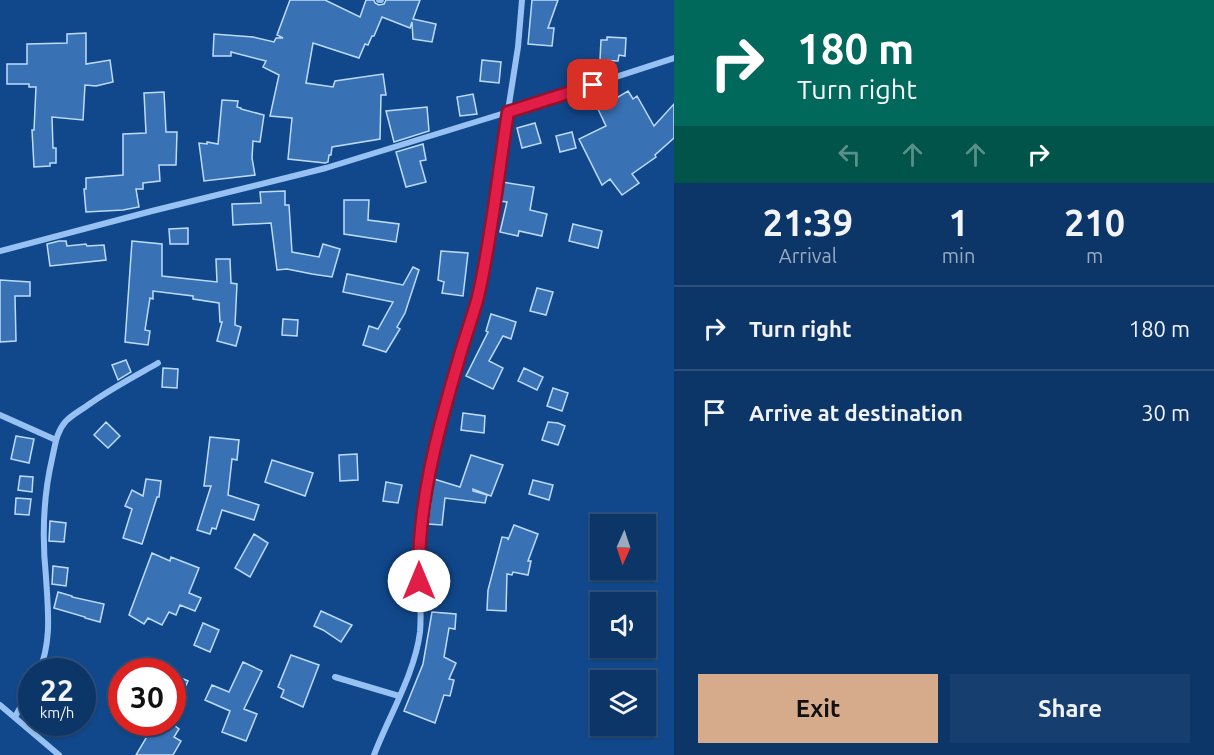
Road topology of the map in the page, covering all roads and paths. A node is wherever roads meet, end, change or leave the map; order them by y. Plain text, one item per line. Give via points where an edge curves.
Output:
1 (522, 0) edge
2 (674, 58) edge
3 (508, 112) junction
4 (0, 251) edge
5 (158, 363) dead end
6 (0, 415) edge
7 (56, 440) junction
8 (45, 658) edge
9 (335, 677) dead end
10 (399, 696) junction
11 (0, 707) edge
12 (18, 712) edge
13 (15, 717) junction
14 (59, 755) edge
15 (374, 755) edge

1 - 3 street
2 - 3 street
3 - 4 street via 326,168
3 - 10 street via 478,297 429,477 420,531 420,633
5 - 7 street via 68,419
6 - 7 street
7 - 8 street via 44,510 49,616
9 - 10 street
10 - 15 street
11 - 13 street
12 - 13 street
13 - 14 street

